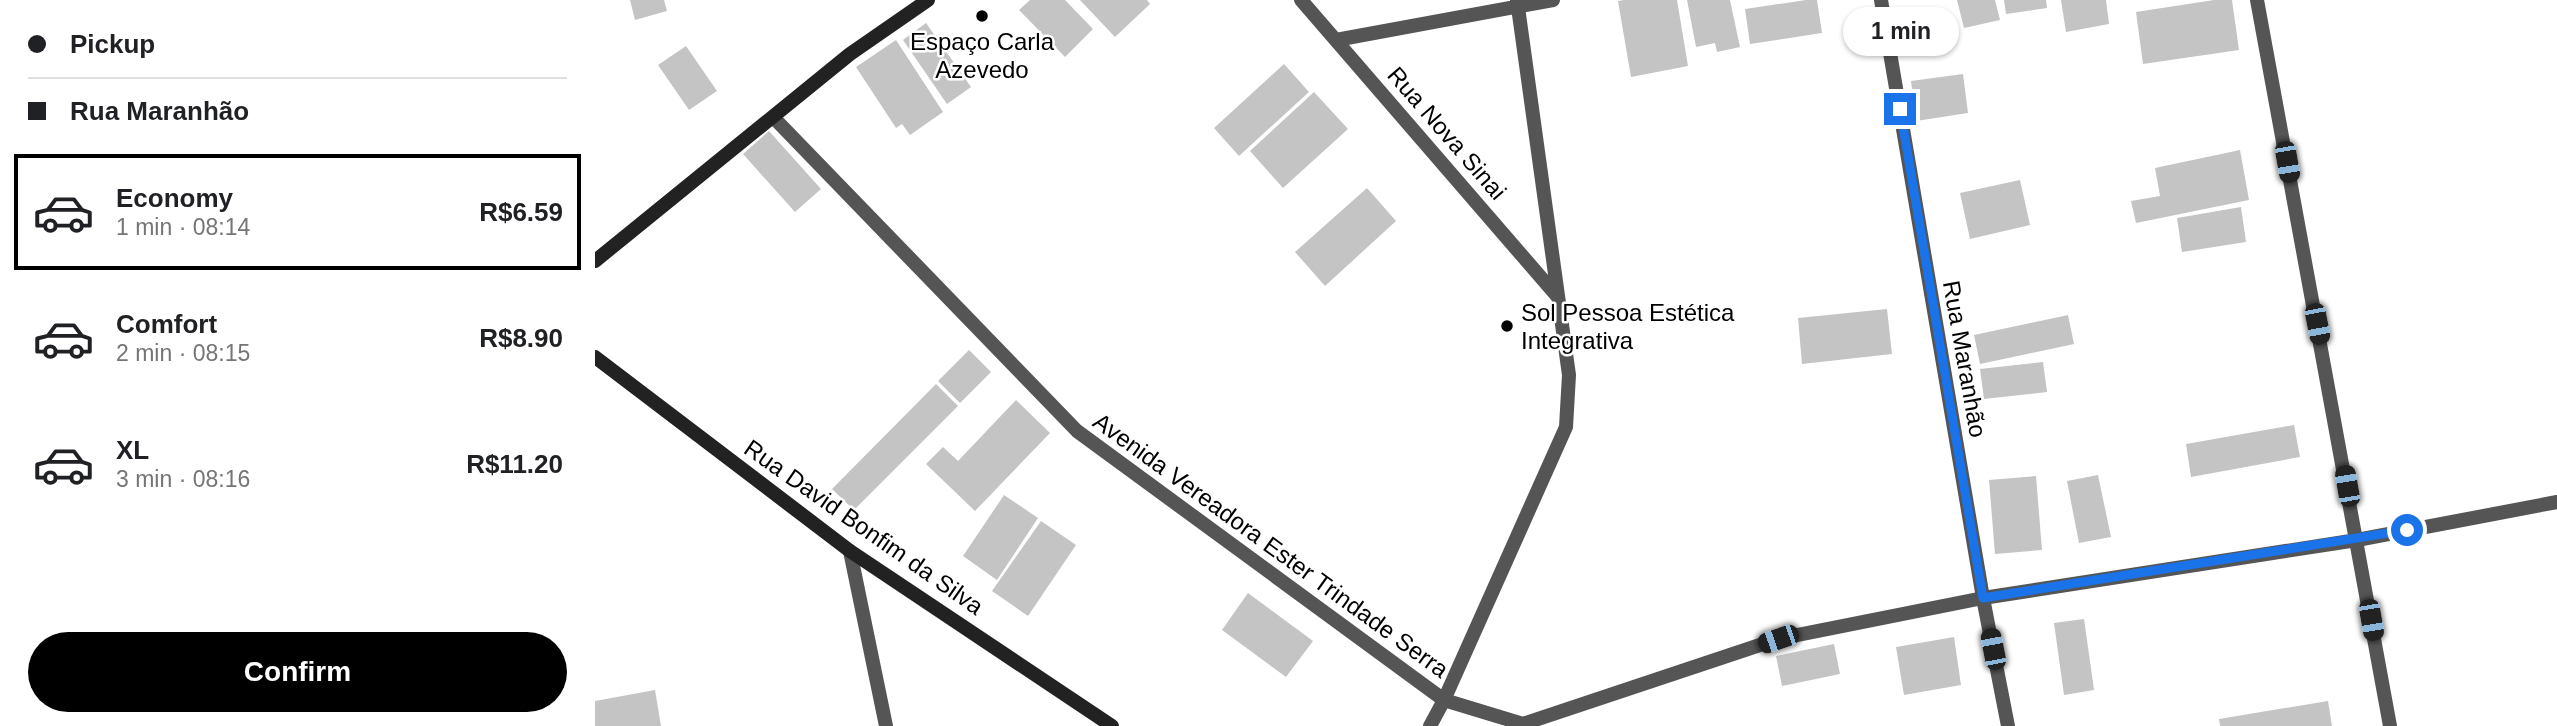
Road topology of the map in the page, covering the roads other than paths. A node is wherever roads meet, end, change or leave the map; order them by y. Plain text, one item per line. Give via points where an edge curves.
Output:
1 (928, 0) edge
2 (1301, 0) edge
3 (1553, 0) edge
4 (1881, 0) edge
5 (2257, 0) edge
6 (1518, 4) edge
7 (1336, 40) junction
8 (774, 118) junction
9 (595, 261) edge
10 (1558, 297) junction
11 (595, 358) edge
12 (2557, 502) edge
13 (2357, 540) junction
14 (850, 551) junction
15 (1983, 598) junction
16 (1444, 700) junction
17 (887, 726) edge
18 (1112, 726) edge
19 (1430, 726) edge
20 (2008, 726) edge
21 (2390, 726) edge

1 - 8 street via 850,54
2 - 7 street, Rua Nova Sinai
3 - 6 street
4 - 15 street, Rua Maranhão
5 - 13 street
6 - 7 street
6 - 10 street
7 - 10 street, Rua Nova Sinai
8 - 9 street
8 - 16 street, Avenida Vereadora Ester Trindade Serra via 1077,431
10 - 16 street via 1569,374 1566,427
11 - 14 street, Rua David Bonfim da Silva
12 - 13 street, Avenida Vereadora Ester Trindade Serra
13 - 15 street, Avenida Vereadora Ester Trindade Serra
13 - 21 street
14 - 17 street
14 - 18 street, Rua David Bonfim da Silva
15 - 16 street, Avenida Vereadora Ester Trindade Serra via 1778,639 1523,724
15 - 20 street, Rua Maranhão
16 - 19 street

